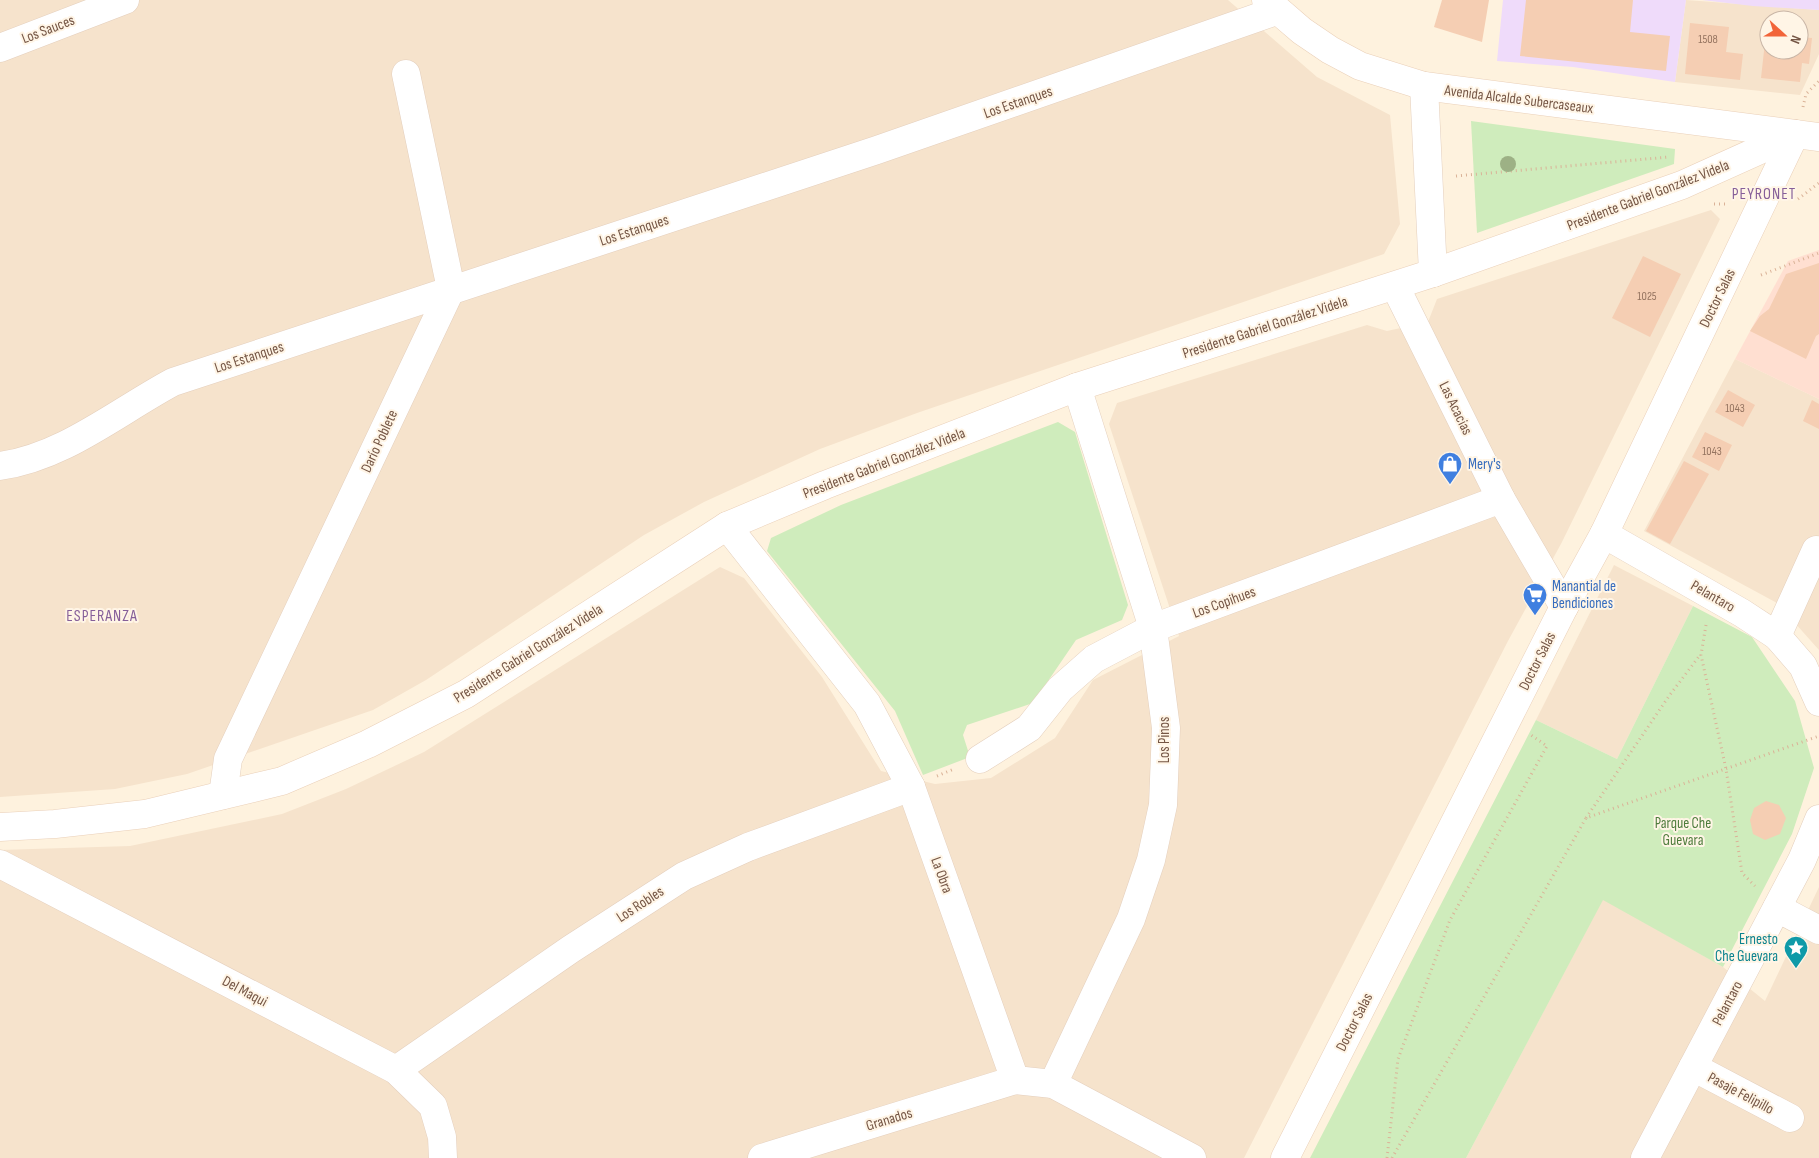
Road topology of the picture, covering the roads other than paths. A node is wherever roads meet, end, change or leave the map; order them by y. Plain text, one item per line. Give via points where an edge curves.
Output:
1 (125, 0) edge
2 (1271, 5) edge
3 (0, 48) edge
4 (406, 74) dead end
5 (1424, 86) junction
6 (1807, 135) edge
7 (1434, 273) junction
8 (1395, 286) junction
9 (451, 289) junction
10 (1077, 387) junction
11 (0, 466) edge
12 (1501, 499) junction
13 (727, 526) junction
14 (1604, 534) junction
15 (1816, 550) dead end
16 (1564, 607) junction
17 (1154, 628) junction
18 (1777, 636) junction
19 (1819, 702) edge
20 (980, 758) road end
21 (911, 787) junction
22 (222, 796) junction
23 (1819, 818) edge
24 (0, 827) edge
25 (0, 864) edge
26 (1777, 908) junction
27 (1819, 930) edge
28 (1693, 1067) junction
29 (396, 1070) junction
30 (1015, 1080) junction
31 (1053, 1084) junction
32 (1790, 1118) dead end
33 (443, 1158) edge
34 (762, 1158) edge
35 (1192, 1158) edge
36 (1285, 1158) edge
37 (1645, 1158) edge

1 - 3 street, Los Sauces
2 - 5 street, Avenida Alcalde Subercaseaux via 1330,50 1360,66
2 - 9 street, Los Estanques via 877,150
4 - 9 street
5 - 6 street, Avenida Alcalde Subercaseaux
5 - 7 street
6 - 7 street, Presidente Gabriel González Videla via 1682,185
6 - 14 street, Doctor Salas via 1720,291
7 - 8 street, Presidente Gabriel González Videla
8 - 10 street, Presidente Gabriel González Videla
8 - 12 street, Las Acacias
9 - 11 street, Los Estanques via 172,382 72,441 38,457
9 - 22 street, Darío Poblete via 228,759
10 - 13 street, Presidente Gabriel González Videla
10 - 17 street, Los Pinos
12 - 16 street, Las Acacias
12 - 17 street, Los Copihues
13 - 21 street, La Obra via 867,704
13 - 22 street, Presidente Gabriel González Videla via 466,694 368,744 282,781
14 - 16 street, Doctor Salas
14 - 18 street, Pelantaro
15 - 18 street
16 - 36 street, Doctor Salas
17 - 20 street, Los Copihues via 1094,659 1060,688 1029,728
17 - 31 street, Los Pinos via 1166,728 1162,805 1152,860 1131,919
18 - 19 street, Pelantaro via 1803,666
21 - 29 street, Los Robles via 748,847 684,876 571,949
21 - 30 street, La Obra
22 - 24 street, Presidente Gabriel González Videla via 145,814
23 - 26 street, Pelantaro
25 - 29 street, Del Maqui
26 - 27 street
26 - 28 street, Pelantaro
28 - 32 street, Pasaje Felipillo
28 - 37 street, Pelantaro
29 - 33 street, Del Maqui via 433,1106 442,1137
30 - 31 street
30 - 34 street, Granados
31 - 35 street

